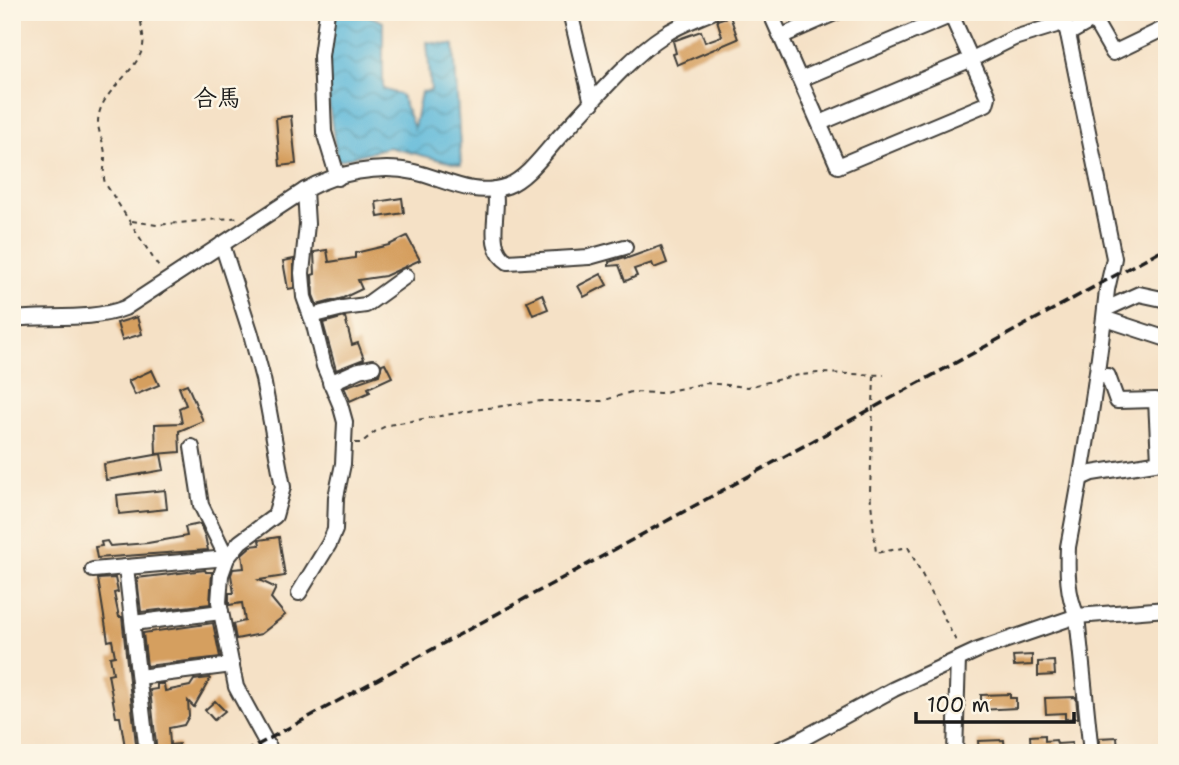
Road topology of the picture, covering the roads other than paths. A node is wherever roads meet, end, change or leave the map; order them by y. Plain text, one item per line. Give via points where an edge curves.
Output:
1 (327, 12) edge
2 (570, 12) edge
3 (712, 12) edge
4 (770, 12) edge
5 (837, 12) edge
6 (951, 14) edge
7 (1101, 16) edge
8 (1064, 23) edge
9 (1167, 27) edge
10 (782, 36) junction
11 (972, 59) junction
12 (802, 79) junction
13 (592, 103) junction
14 (820, 123) junction
15 (338, 178) junction
16 (495, 189) junction
17 (305, 191) junction
18 (222, 244) junction
19 (625, 247) dead end
20 (406, 275) dead end
21 (1167, 300) edge
22 (1106, 314) junction
23 (311, 316) junction
24 (12, 319) edge
25 (1167, 340) edge
26 (373, 367) dead end
27 (1098, 376) junction
28 (330, 383) junction
29 (192, 447) dead end
30 (1163, 461) edge
31 (1082, 478) junction
32 (227, 558) junction
33 (126, 567) junction
34 (93, 570) dead end
35 (299, 593) dead end
36 (1167, 609) edge
37 (221, 612) junction
38 (1077, 616) junction
39 (133, 623) junction
40 (958, 659) junction
41 (232, 665) junction
42 (139, 677) junction
43 (147, 753) edge
44 (272, 753) edge
45 (772, 753) edge
46 (955, 753) edge
47 (1091, 753) edge

1 - 15 street via 321,55 324,132
2 - 13 street
3 - 13 street via 660,37
4 - 10 street
5 - 10 street
6 - 11 street
6 - 12 street
7 - 8 street
7 - 9 street via 1113,53
8 - 11 street via 1014,38
8 - 22 street via 1114,258
10 - 12 street
11 - 14 street
11 - 14 street via 988,97 986,104 863,156 838,166
12 - 14 street
13 - 16 street via 522,176
15 - 16 street via 395,169 468,189
15 - 17 street
16 - 19 street via 495,245 508,262 589,257
17 - 18 street
17 - 23 street via 302,281
18 - 24 street via 131,306 108,314
18 - 32 street via 263,379 283,487 275,516
20 - 23 street via 366,305
21 - 22 street via 1139,294
22 - 25 street
22 - 27 street
23 - 28 street
26 - 28 street
27 - 30 street via 1108,376 1117,401 1156,400
27 - 31 street
28 - 35 street via 344,413 344,464 335,530
29 - 32 street via 201,505
30 - 31 street
31 - 38 street via 1067,572 1070,602
32 - 33 street
32 - 37 street via 221,575
33 - 34 street
33 - 39 street
36 - 38 street
37 - 39 street
37 - 41 street
38 - 40 street
38 - 47 street
39 - 42 street
40 - 45 street
40 - 46 street
41 - 42 street
41 - 44 street via 236,687
42 - 43 street

